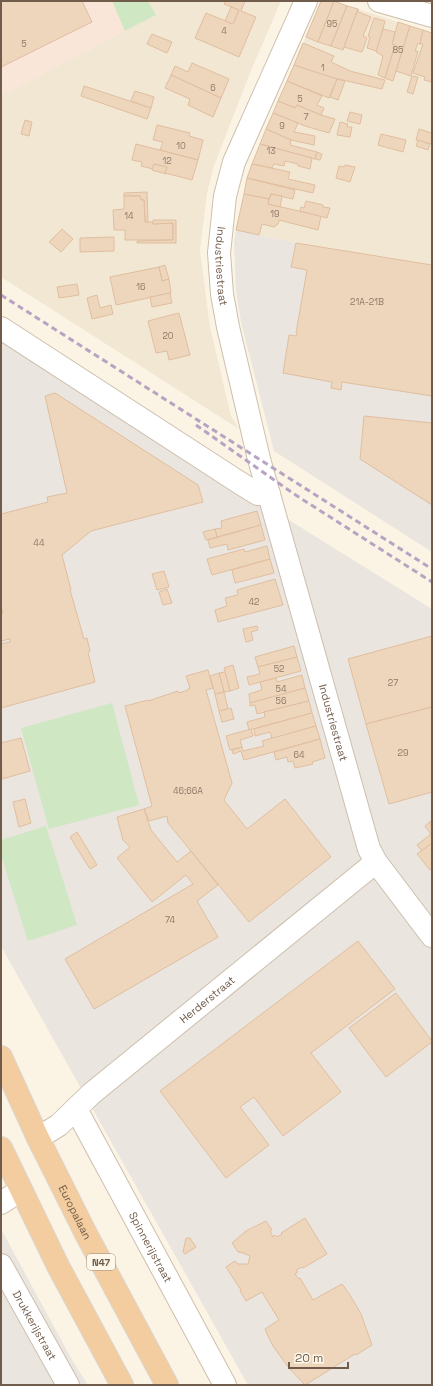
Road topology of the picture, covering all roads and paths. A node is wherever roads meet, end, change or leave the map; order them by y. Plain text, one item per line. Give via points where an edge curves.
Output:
1 (306, 1) edge
2 (380, 1) edge
3 (432, 16) edge
4 (1, 328) edge
5 (269, 494) junction
6 (376, 862) junction
7 (432, 936) edge
8 (1, 1057) edge
9 (76, 1109) junction
10 (38, 1138) junction
11 (1, 1148) edge
12 (21, 1190) junction
13 (1, 1203) edge
14 (1, 1265) edge
15 (68, 1385) edge
16 (122, 1385) edge
17 (167, 1385) edge
18 (225, 1385) edge

1 - 5 street, Industriestraat via 234,162 225,196 219,254 228,327
2 - 3 street
4 - 5 street via 240,483 258,494
5 - 6 street, Industriestraat via 369,849
6 - 7 street, Industriestraat
6 - 9 street, Herderstraat via 91,1094
8 - 10 highway, Europalaan / N47
9 - 10 street, Herderstraat
9 - 18 street, Spinnerijstraat
10 - 17 highway, Europalaan / N47 via 84,1232
11 - 12 highway
12 - 13 street
12 - 16 highway via 58,1266
14 - 15 street, Drukkerijstraat

